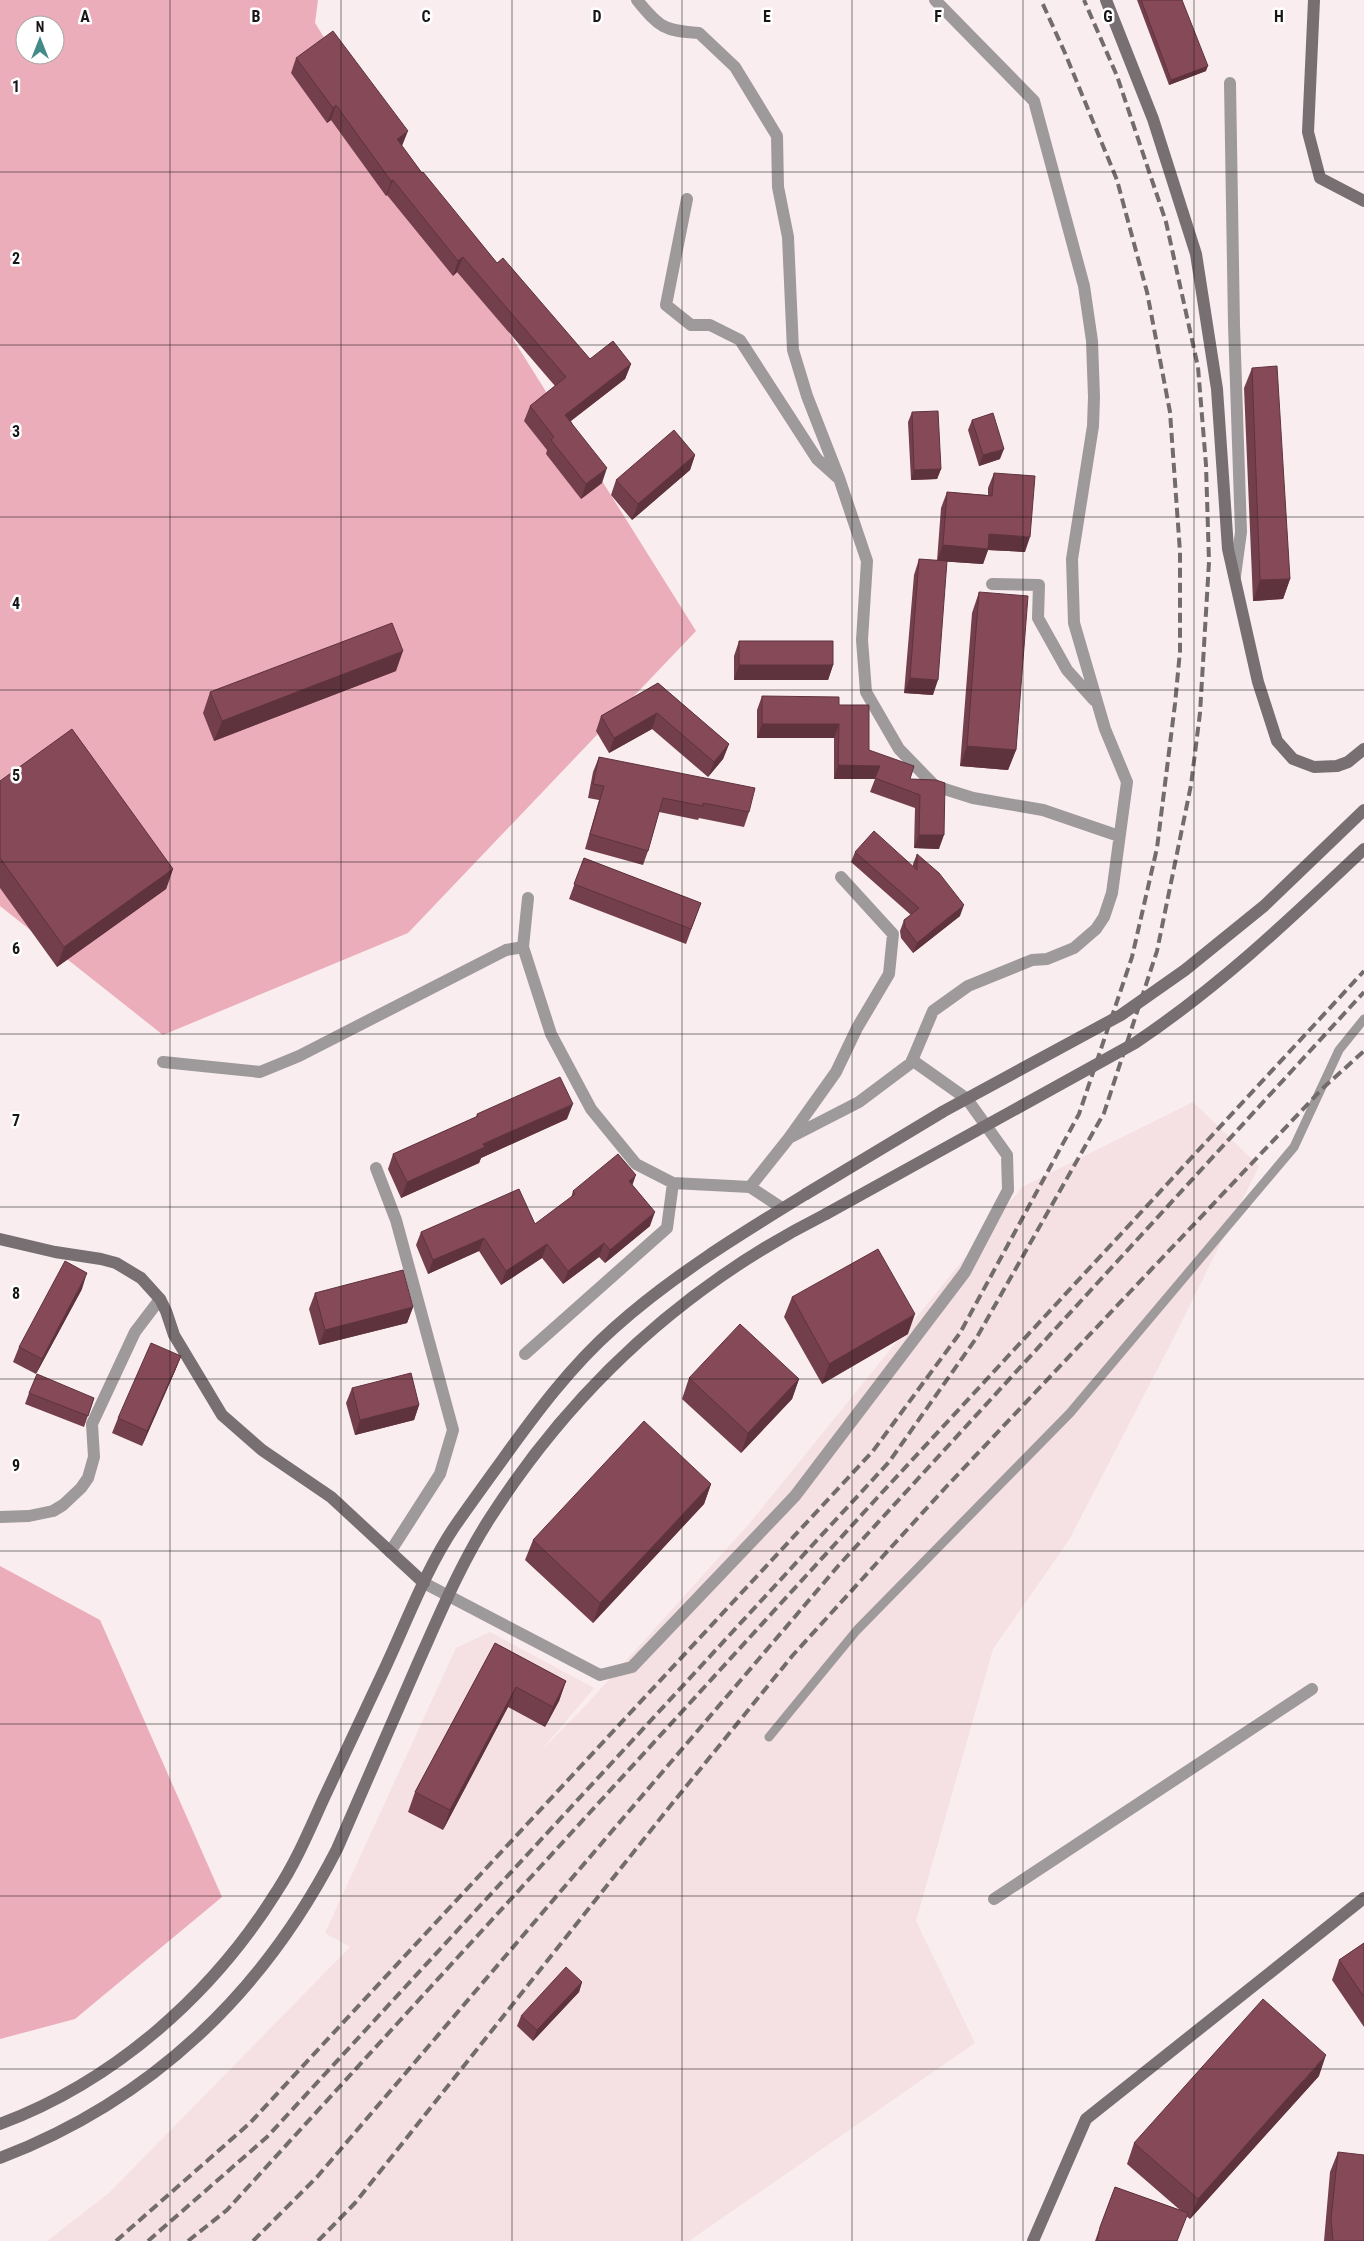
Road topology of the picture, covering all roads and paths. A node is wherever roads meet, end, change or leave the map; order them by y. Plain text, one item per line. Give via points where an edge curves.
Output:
1 (637, 0) edge
2 (935, 0) edge
3 (1106, 0) edge
4 (1314, 0) edge
5 (1230, 83) dead end
6 (687, 198) dead end
7 (1364, 201) edge
8 (838, 478) junction
9 (1235, 579) junction
10 (992, 584) dead end
11 (1098, 704) junction
12 (1364, 750) edge
13 (1364, 810) edge
14 (1119, 836) junction
15 (1364, 849) edge
16 (841, 876) dead end
17 (528, 898) dead end
18 (523, 947) junction
19 (1364, 1019) edge
20 (912, 1060) junction
21 (163, 1062) dead end
22 (789, 1138) junction
23 (376, 1168) dead end
24 (673, 1183) junction
25 (750, 1187) junction
26 (782, 1208) junction
27 (0, 1239) edge
28 (160, 1300) junction
29 (525, 1354) dead end
30 (0, 1517) edge
31 (390, 1552) junction
32 (424, 1583) junction
33 (448, 1596) junction
34 (1312, 1689) dead end
35 (769, 1737) dead end
36 (1364, 1898) edge
37 (994, 1899) dead end
38 (0, 2124) edge
39 (0, 2158) edge
40 (1033, 2241) edge

1 - 8 street via 651,18 672,32 699,33 734,67 777,136 778,187 788,237 793,350
2 - 11 street via 1034,101 1084,286 1092,341 1094,397 1093,426 1072,560 1074,623
3 - 9 main road via 1153,119 1196,254 1217,389 1228,549
4 - 7 main road via 1308,132 1320,178
5 - 9 street via 1241,532
6 - 8 street via 666,305 691,324 710,324 740,340 817,459
8 - 14 street via 866,561 862,640 866,692 899,749 935,786 973,798 1043,810
9 - 12 main road via 1258,682 1277,741 1304,764 1326,768 1348,762
10 - 11 street via 1039,585 1038,618 1067,670
11 - 14 street via 1104,729 1126,782
13 - 26 main road, bridge via 1264,906 1185,970 1120,1014 944,1111
14 - 20 street via 1112,893 1096,929 1074,948 1047,959 1032,960 968,986 933,1011
15 - 33 main road, bridge via 1255,952 1167,1022 1135,1043 770,1244 671,1313 607,1372 540,1446 489,1520
16 - 22 street via 893,934 889,974 836,1072
17 - 18 street
18 - 21 street via 506,950 299,1056 260,1072
18 - 24 street via 551,1034 591,1109 636,1164
19 - 35 lane via 1339,1050 1294,1147 1070,1413 857,1630
20 - 22 street via 859,1102
20 - 33 street via 967,1099 1007,1155 1008,1190 965,1272 795,1496 632,1667 600,1676
22 - 25 street
23 - 31 street via 396,1220 453,1430 440,1474
24 - 25 street
24 - 29 street via 667,1228
25 - 26 street
26 - 32 main road via 687,1269 612,1329 523,1431 454,1528
27 - 28 main road via 116,1263 142,1278
28 - 30 street via 136,1332 92,1424 94,1457 88,1478 81,1488 53,1511
28 - 31 main road via 174,1335 222,1415 262,1450 331,1497
31 - 32 main road
32 - 33 street
32 - 38 main road via 294,1863 237,1949 181,2009 117,2061 46,2103
33 - 39 main road via 333,1856 305,1907 262,1969 203,2032 136,2087 61,2132
34 - 37 street
36 - 40 main road via 1086,2119

